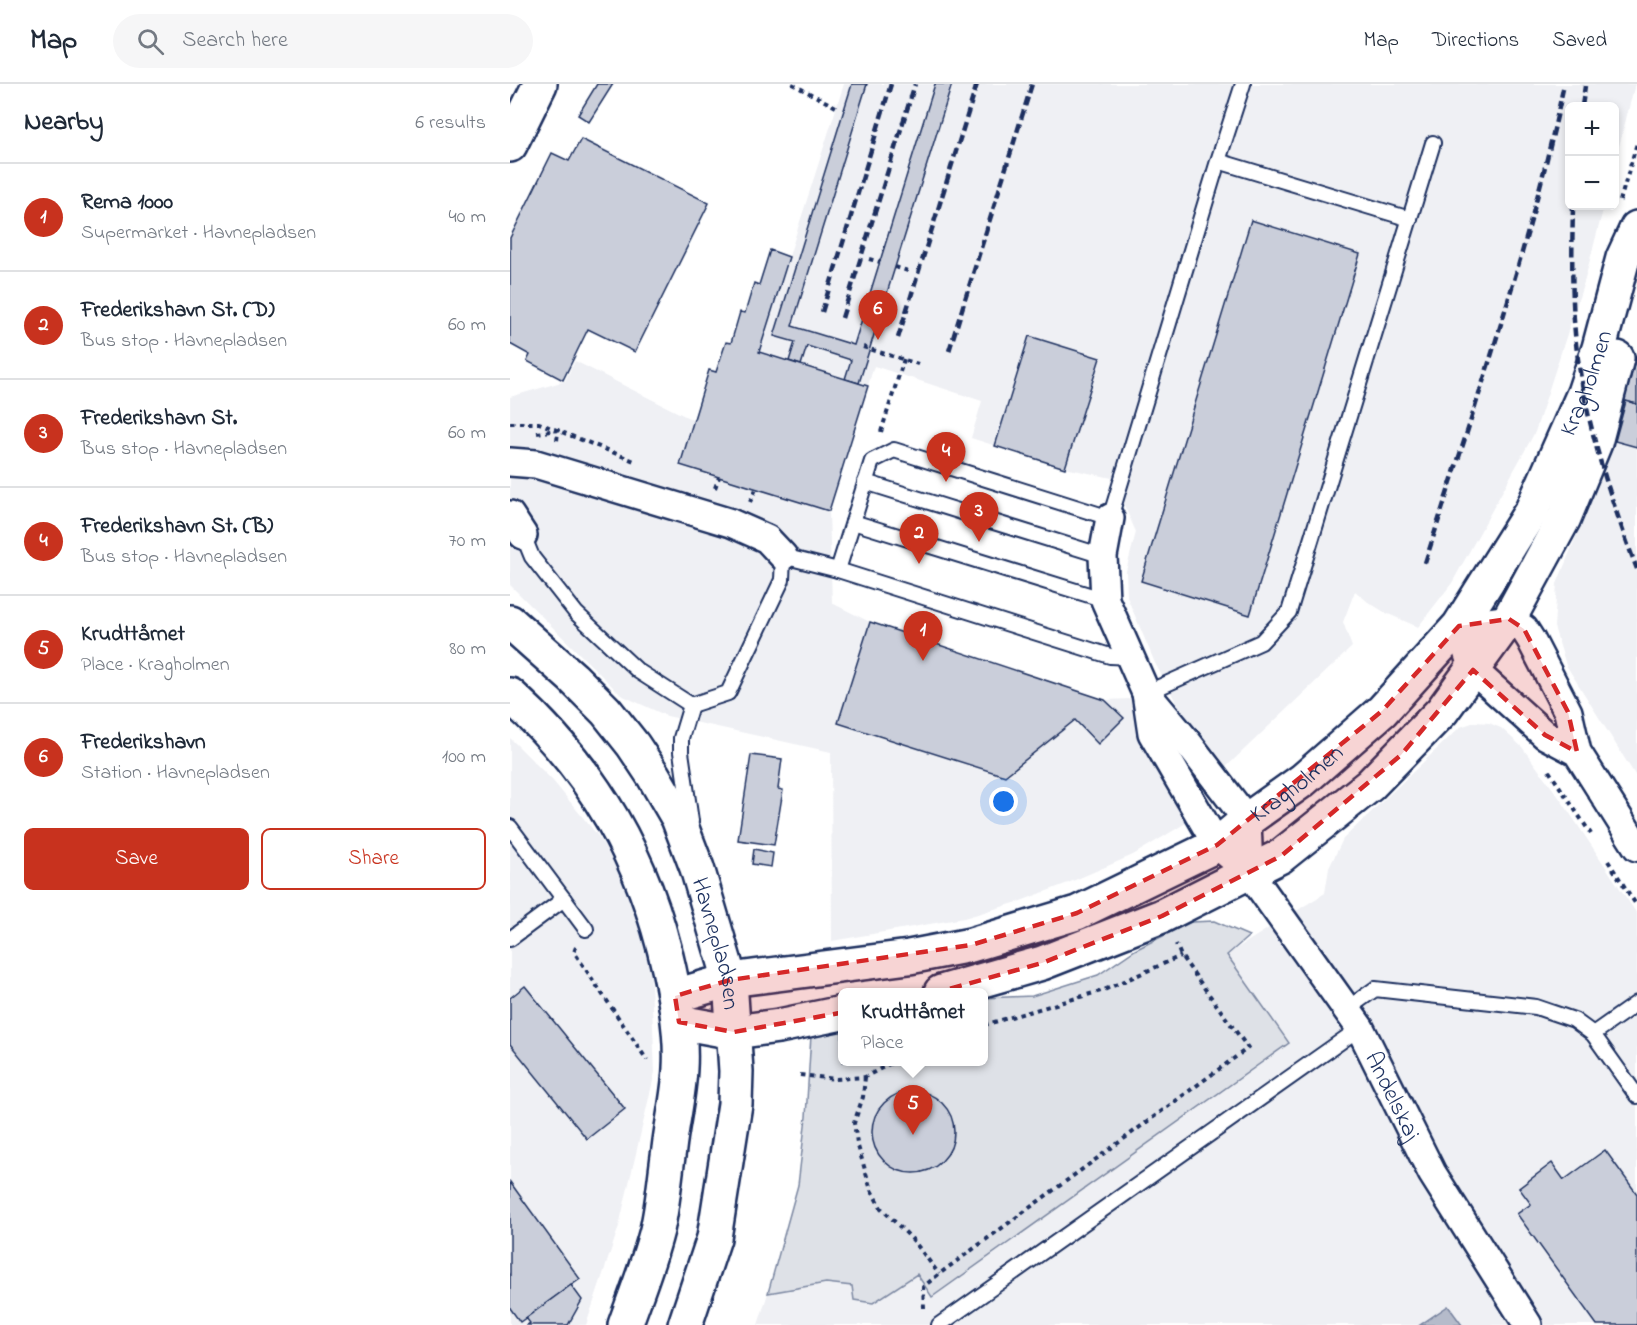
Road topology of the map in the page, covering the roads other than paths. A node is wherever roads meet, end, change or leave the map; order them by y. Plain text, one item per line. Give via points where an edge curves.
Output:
1 (540, 84) edge
2 (1243, 84) edge
3 (1433, 143) dead end
4 (510, 145) edge
5 (1218, 160) junction
6 (1628, 218) edge
7 (1410, 219) junction
8 (1637, 281) edge
9 (510, 462) edge
10 (865, 482) junction
11 (1110, 518) junction
12 (853, 522) junction
13 (517, 525) edge
14 (783, 556) junction
15 (1102, 556) junction
16 (838, 570) junction
17 (1105, 600) junction
18 (1509, 619) junction
19 (510, 622) edge
20 (1459, 626) junction
21 (1131, 657) junction
22 (1473, 670) junction
23 (1146, 693) junction
24 (510, 695) edge
25 (691, 705) junction
26 (1576, 752) junction
27 (1247, 820) junction
28 (510, 827) edge
29 (1217, 845) junction
30 (1637, 847) edge
31 (697, 867) junction
32 (1249, 872) junction
33 (564, 899) junction
34 (586, 929) road end
35 (510, 939) edge
36 (730, 980) junction
37 (960, 988) edge
38 (1637, 1003) edge
39 (677, 1009) junction
40 (838, 1014) edge
41 (1354, 1019) junction
42 (734, 1032) junction
43 (1593, 1034) junction
44 (1637, 1096) edge
45 (625, 1325) edge
46 (685, 1325) edge
47 (939, 1325) edge
48 (1528, 1325) edge

1 - 4 street
2 - 5 lane
3 - 7 lane
5 - 7 lane
5 - 11 lane
6 - 20 street, Kragholmen via 1623,258 1584,393 1532,510
7 - 23 lane via 1289,612 1261,642
8 - 18 street, Kragholmen via 1595,443 1564,518
9 - 14 street via 536,464 731,523 767,538
10 - 11 lane via 872,461 894,450
10 - 12 lane
10 - 15 lane
11 - 15 street
12 - 16 lane
12 - 17 lane
13 - 25 lane via 532,557 576,613 638,671
14 - 16 lane
14 - 25 lane via 782,580 728,693
15 - 17 street
16 - 21 lane via 1110,656
17 - 21 street
18 - 20 street
18 - 22 street, Kragholmen
18 - 26 street via 1524,629 1531,640 1568,712
19 - 31 street, Havnepladsen via 606,711 633,745 678,818
20 - 22 street
20 - 27 street, Kragholmen via 1382,711 1303,780
21 - 23 street
22 - 26 street via 1545,735
22 - 32 street, Kragholmen via 1443,711 1370,785 1281,856
23 - 27 street
23 - 29 street, Andelskaj via 1152,733
24 - 39 street via 573,759 614,819 658,924
25 - 31 lane via 681,752
26 - 30 street
27 - 29 street, Kragholmen
27 - 32 street
28 - 33 lane
29 - 32 street, Andelskaj
29 - 36 street, Kragholmen via 1077,913 971,945
31 - 36 street, Havnepladsen
32 - 37 street, Kragholmen via 1162,916 1087,947
32 - 41 street, Andelskaj
33 - 34 lane
33 - 35 lane
36 - 39 street, Kragholmen
36 - 42 street, Havnepladsen
38 - 43 lane
39 - 42 street
39 - 45 street via 680,1068 657,1230
40 - 42 street
41 - 43 lane via 1375,989 1536,1007 1574,1020
41 - 47 lane
41 - 48 street, Andelskaj via 1432,1173
42 - 46 street, Havnepladsen via 735,1104 714,1238
43 - 44 lane

